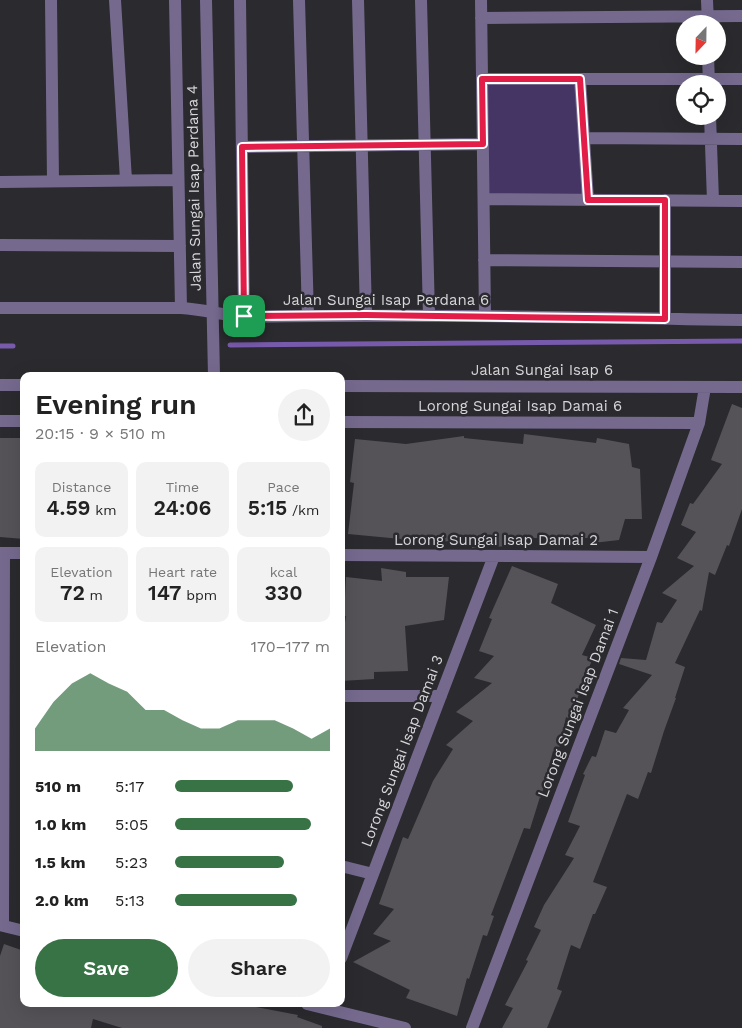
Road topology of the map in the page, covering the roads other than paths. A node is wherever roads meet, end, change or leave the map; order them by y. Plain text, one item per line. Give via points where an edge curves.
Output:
1 (51, 0) edge
2 (115, 0) edge
3 (176, 0) edge
4 (206, 0) edge
5 (240, 0) edge
6 (299, 0) edge
7 (358, 0) edge
8 (421, 0) edge
9 (481, 0) edge
10 (707, 0) edge
11 (707, 15) edge
12 (742, 16) edge
13 (481, 18) junction
14 (726, 18) edge
15 (676, 20) edge
16 (482, 79) junction
17 (580, 79) junction
18 (742, 79) edge
19 (676, 80) edge
20 (726, 80) edge
21 (710, 125) edge
22 (584, 138) junction
23 (711, 138) junction
24 (742, 138) edge
25 (483, 144) junction
26 (424, 145) junction
27 (303, 146) junction
28 (362, 146) junction
29 (242, 147) junction
30 (126, 180) junction
31 (178, 180) junction
32 (53, 181) junction
33 (0, 182) edge
34 (484, 199) junction
35 (588, 200) junction
36 (665, 200) junction
37 (713, 201) junction
38 (742, 201) edge
39 (0, 245) edge
40 (180, 246) junction
41 (484, 260) junction
42 (665, 261) junction
43 (742, 262) edge
44 (0, 308) edge
45 (181, 308) junction
46 (213, 312) junction
47 (366, 315) junction
48 (429, 315) junction
49 (244, 316) junction
50 (308, 316) junction
51 (485, 316) junction
52 (665, 319) junction
53 (742, 320) edge
54 (214, 372) edge
55 (0, 385) edge
56 (20, 385) edge
57 (345, 386) edge
58 (705, 387) junction
59 (742, 387) edge
60 (0, 421) edge
61 (20, 421) edge
62 (345, 422) edge
63 (699, 422) junction
64 (2, 553) edge
65 (20, 553) edge
66 (345, 556) edge
67 (494, 556) junction
68 (652, 557) junction
69 (345, 696) edge
70 (441, 696) junction
71 (345, 867) edge
72 (372, 874) junction
73 (2, 925) edge
74 (20, 930) edge
75 (345, 947) edge
76 (327, 1007) edge
77 (405, 1028) edge
78 (472, 1028) edge

1 - 32 street
2 - 30 street
3 - 31 street
4 - 46 street, Jalan Sungai Isap Perdana 4
5 - 29 street
6 - 27 street
7 - 28 street
8 - 26 street
9 - 13 street
10 - 11 street
12 - 14 street
13 - 15 street
13 - 16 street
16 - 17 street
16 - 25 street
17 - 19 street
17 - 22 street
18 - 20 street
21 - 23 street
22 - 23 street
22 - 35 street
23 - 24 street
23 - 37 street
25 - 26 street
25 - 34 street
26 - 28 street
26 - 48 street
27 - 28 street
27 - 29 street
27 - 50 street
28 - 47 street
29 - 49 street
30 - 31 street
30 - 32 street
31 - 40 street
32 - 33 street
34 - 35 street
34 - 41 street
35 - 36 street
36 - 37 street
36 - 42 street
37 - 38 street
39 - 40 street
40 - 45 street
41 - 42 street
41 - 51 street
42 - 43 street
42 - 52 street
44 - 45 street, Jalan Sungai Isap Perdana 6
45 - 46 street, Jalan Sungai Isap Perdana 6
46 - 49 street, Jalan Sungai Isap Perdana 6
46 - 54 street, Jalan Sungai Isap Perdana 4
47 - 48 street, Jalan Sungai Isap Perdana 6
47 - 50 street, Jalan Sungai Isap Perdana 6
48 - 51 street, Jalan Sungai Isap Perdana 6
49 - 50 street, Jalan Sungai Isap Perdana 6
51 - 52 street, Jalan Sungai Isap Perdana 6
52 - 53 street, Jalan Sungai Isap Perdana 6
55 - 56 street
57 - 58 street, Jalan Sungai Isap 6
58 - 59 street, Jalan Sungai Isap 6
58 - 63 street, Lorong Sungai Isap Damai 1
60 - 61 street
62 - 63 street, Lorong Sungai Isap Damai 6
63 - 68 street, Lorong Sungai Isap Damai 1
64 - 65 street
64 - 73 street
66 - 67 street, Lorong Sungai Isap Damai 2
67 - 68 street, Lorong Sungai Isap Damai 2
67 - 70 street, Lorong Sungai Isap Damai 3
68 - 78 street, Lorong Sungai Isap Damai 1
69 - 70 street
70 - 72 street, Lorong Sungai Isap Damai 3
71 - 72 street
72 - 75 street, Lorong Sungai Isap Damai 3
73 - 74 street
76 - 77 street

